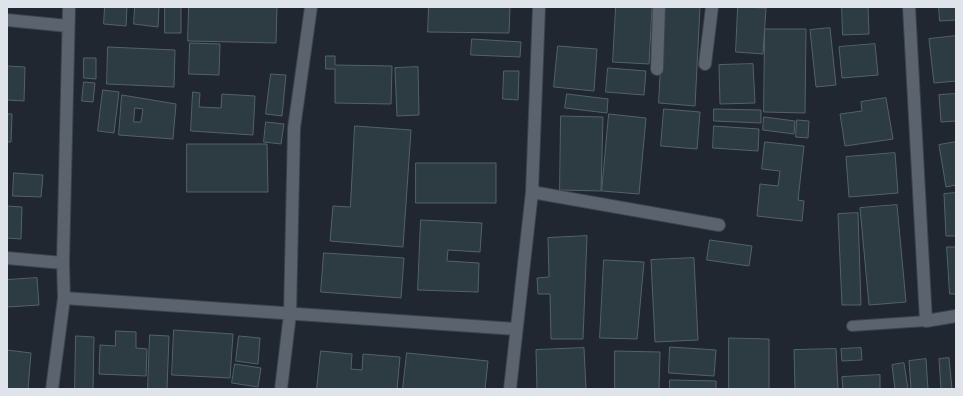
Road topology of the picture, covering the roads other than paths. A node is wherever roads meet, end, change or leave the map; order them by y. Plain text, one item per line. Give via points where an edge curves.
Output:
1 (70, 7) edge
2 (311, 7) edge
3 (539, 7) edge
4 (659, 7) edge
5 (712, 7) edge
6 (909, 7) edge
7 (7, 20) edge
8 (68, 26) junction
9 (705, 64) dead end
10 (657, 69) dead end
11 (532, 192) junction
12 (719, 225) dead end
13 (7, 258) edge
14 (63, 263) junction
15 (64, 298) junction
16 (290, 314) junction
17 (956, 316) edge
18 (926, 321) junction
19 (852, 326) dead end
20 (516, 329) junction
21 (52, 389) edge
22 (281, 389) edge
23 (510, 389) edge

1 - 8 street
2 - 16 street via 294,128
3 - 11 street
4 - 10 street
5 - 9 street
6 - 18 street
7 - 8 street
8 - 14 street
11 - 12 street
11 - 20 street
13 - 14 street
14 - 15 street
15 - 16 street
15 - 21 street
16 - 20 street
16 - 22 street
17 - 18 street
18 - 19 lane
20 - 23 street

